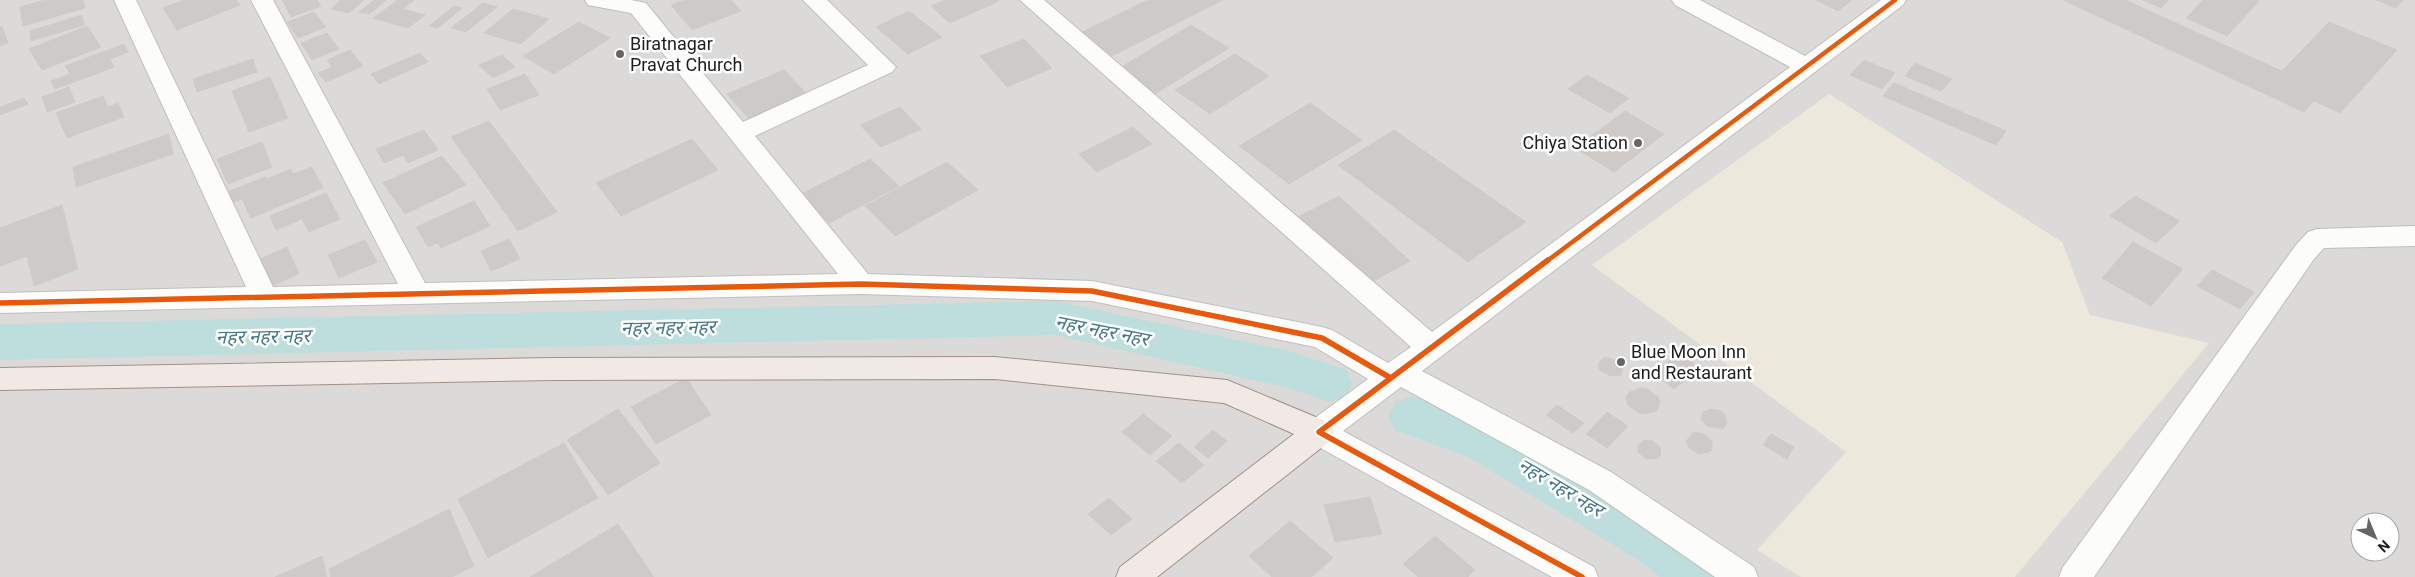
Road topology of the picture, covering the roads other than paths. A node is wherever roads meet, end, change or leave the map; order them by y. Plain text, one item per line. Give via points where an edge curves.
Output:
1 (125, 0) edge
2 (262, 0) edge
3 (596, 0) edge
4 (814, 0) edge
5 (1031, 0) edge
6 (1682, 0) edge
7 (1895, 0) edge
8 (645, 4) edge
9 (1806, 66) junction
10 (740, 133) junction
11 (2415, 236) edge
12 (861, 284) junction
13 (417, 294) junction
14 (264, 296) junction
15 (0, 303) edge
16 (1430, 347) junction
17 (1393, 374) junction
18 (0, 379) edge
19 (1319, 432) junction
20 (1132, 577) edge
21 (1582, 577) edge
22 (1742, 577) edge
23 (2075, 577) edge

1 - 14 street
2 - 13 street
3 - 8 street
4 - 10 street via 884,68
5 - 16 street
6 - 9 street
7 - 9 street
8 - 10 street
9 - 16 street
10 - 12 street
11 - 23 street via 2317,239
12 - 13 street
12 - 17 street via 1092,291 1322,338
13 - 14 street
14 - 15 street
16 - 17 street
17 - 19 street
17 - 22 street via 1600,481
18 - 19 main road via 554,369 995,368 1227,392
19 - 20 main road
19 - 21 street

